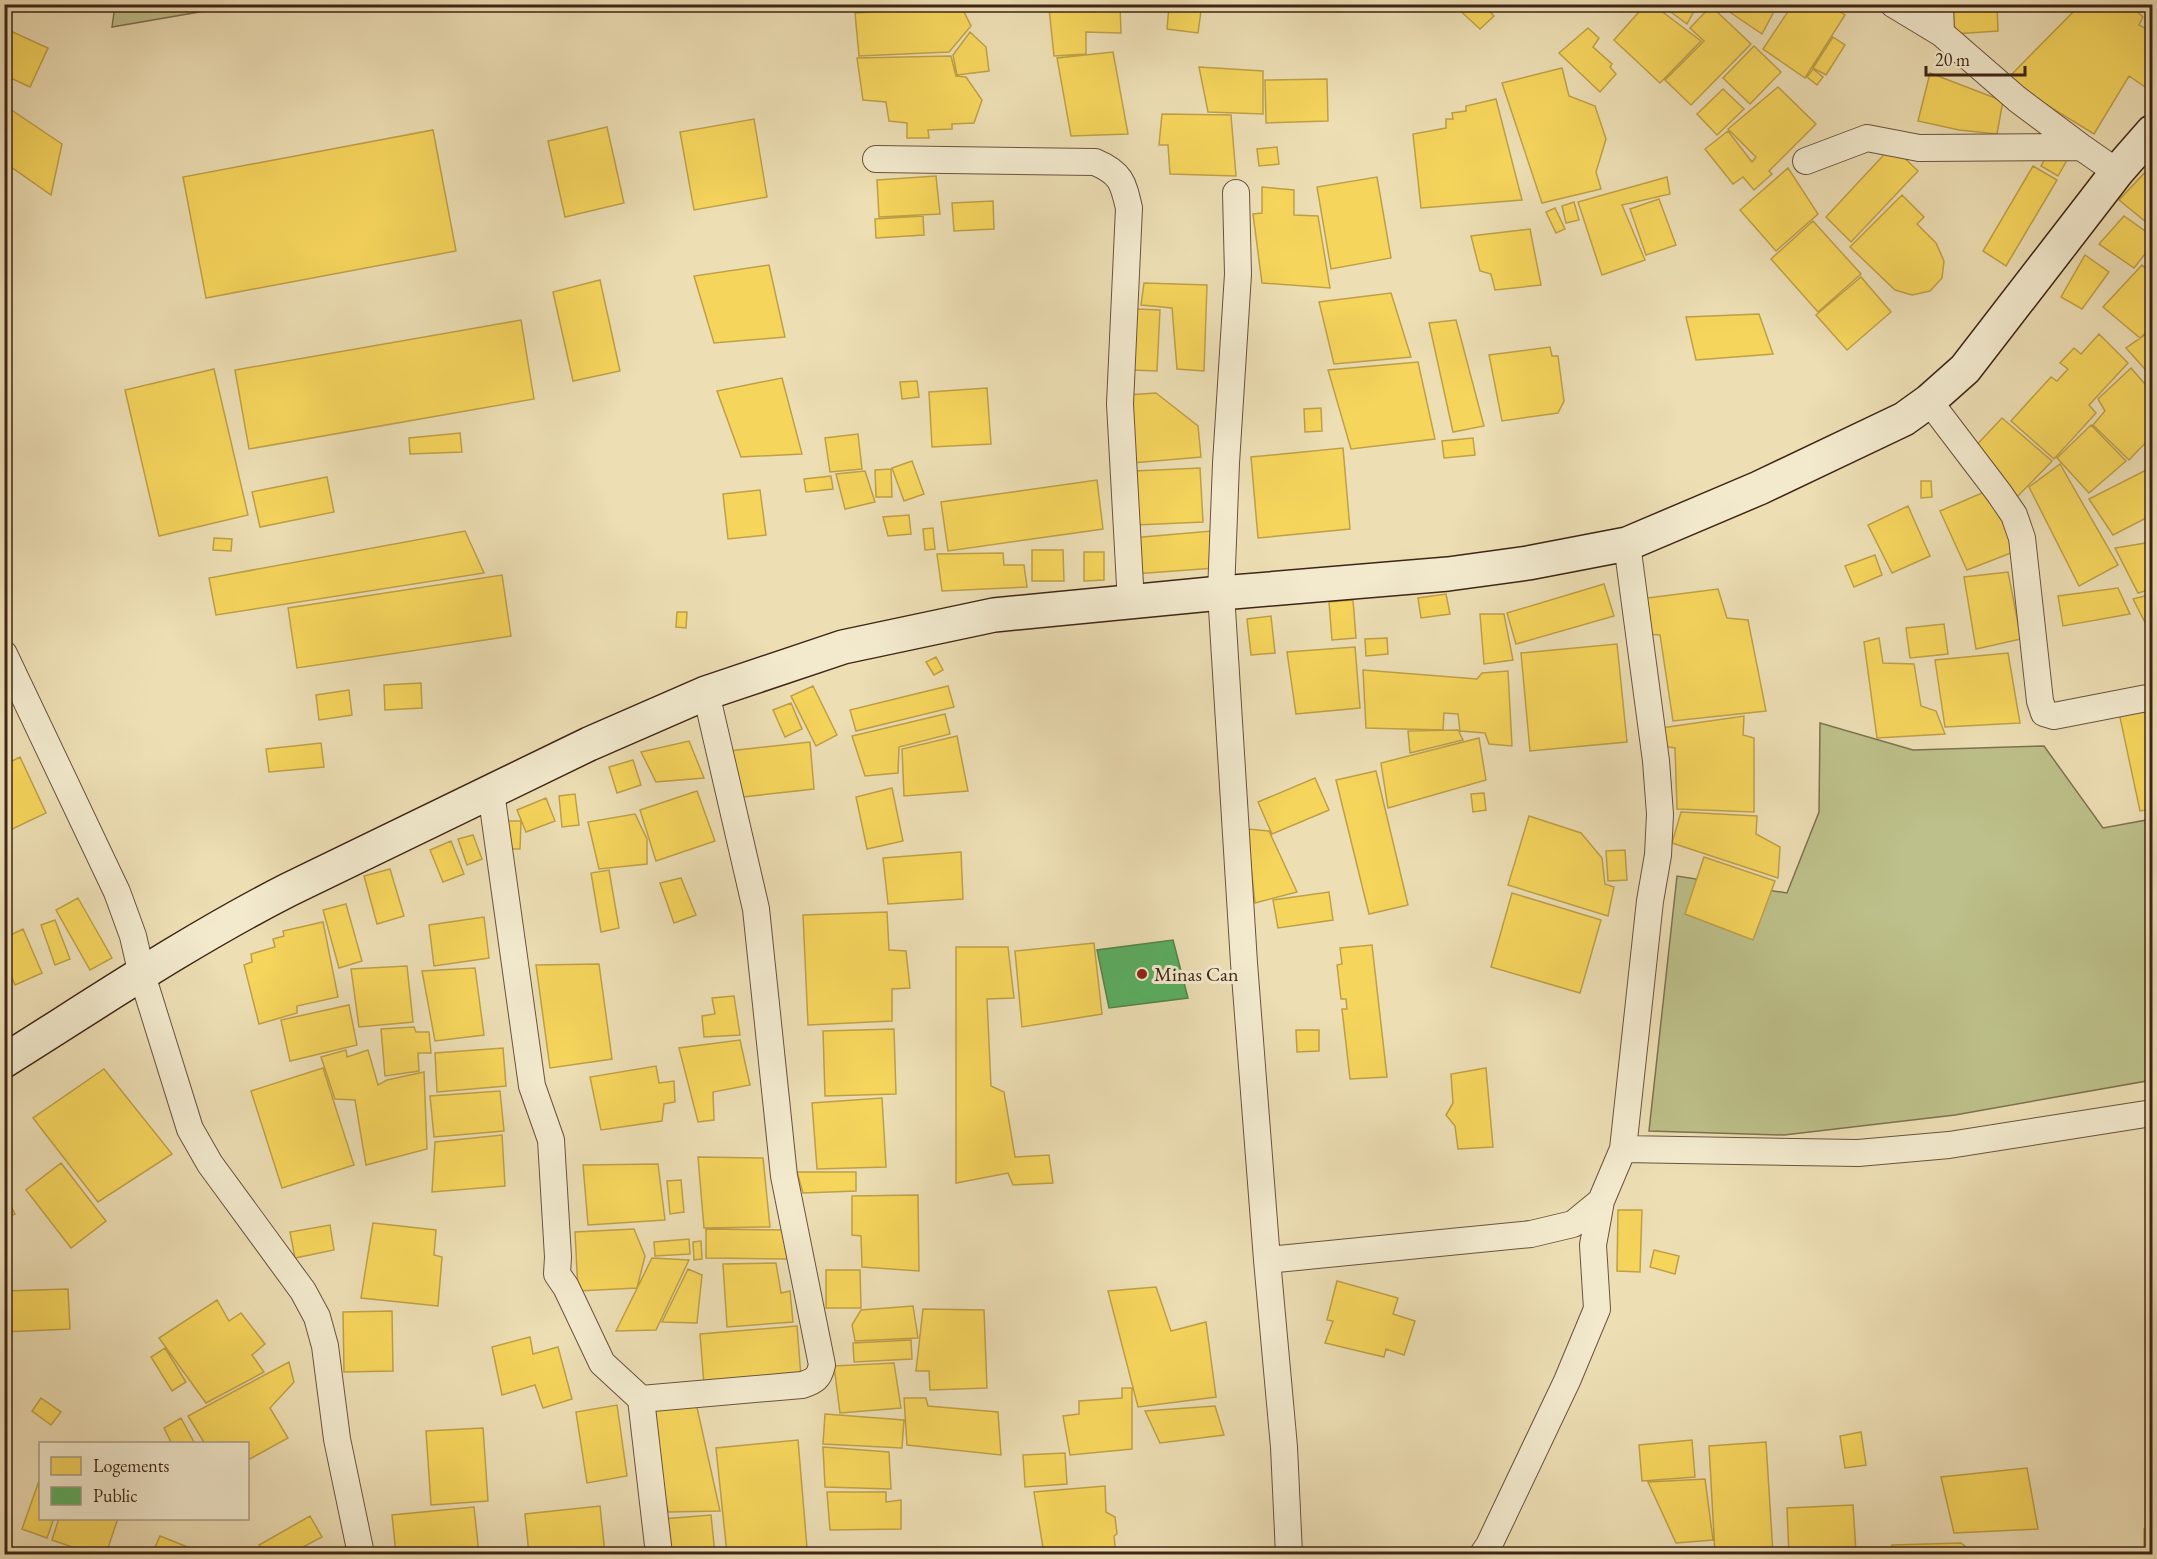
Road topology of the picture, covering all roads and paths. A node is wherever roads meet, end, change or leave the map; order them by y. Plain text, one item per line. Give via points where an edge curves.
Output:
1 (1893, 4) edge
2 (1940, 4) edge
3 (1941, 33) junction
4 (2152, 132) edge
5 (2081, 147) junction
6 (876, 159) dead end
7 (1806, 161) dead end
8 (2117, 172) junction
9 (1236, 193) dead end
10 (1929, 401) junction
11 (1627, 544) junction
12 (1221, 592) junction
13 (1131, 603) junction
14 (4, 654) edge
15 (706, 693) junction
16 (2152, 697) edge
17 (491, 792) junction
18 (142, 975) junction
19 (4, 1061) edge
20 (2152, 1113) edge
21 (1623, 1149) junction
22 (1601, 1201) junction
23 (1267, 1260) junction
24 (641, 1399) junction
25 (361, 1554) edge
26 (659, 1554) edge
27 (1289, 1554) edge
28 (1483, 1554) edge

1 - 3 street
2 - 3 street
3 - 5 street via 2017,99
4 - 8 main road
5 - 7 street via 1919,148 1867,138
5 - 8 street
6 - 13 street via 1095,162 1111,169 1124,183 1129,208 1120,404
8 - 10 main road via 1965,369
9 - 12 street via 1238,274
10 - 11 main road via 1904,419 1769,483
10 - 16 street via 2014,515 2022,538 2044,712 2054,716
11 - 12 main road via 1448,574
11 - 21 street via 1660,814
12 - 13 main road
12 - 23 street
13 - 15 main road via 994,615 843,647
14 - 18 street via 117,892
15 - 17 main road via 588,744
15 - 24 street via 756,909 784,1176 822,1365 814,1382 802,1385
17 - 18 main road via 252,908
17 - 24 street via 532,1086 551,1140 557,1274 602,1363
18 - 19 main road
18 - 25 street via 190,1129 210,1164 303,1291 317,1317
20 - 21 street via 1949,1145 1858,1154
21 - 22 street
22 - 23 street via 1573,1224 1531,1233
22 - 28 street via 1593,1245 1597,1309 1567,1381
23 - 27 street
24 - 26 street

